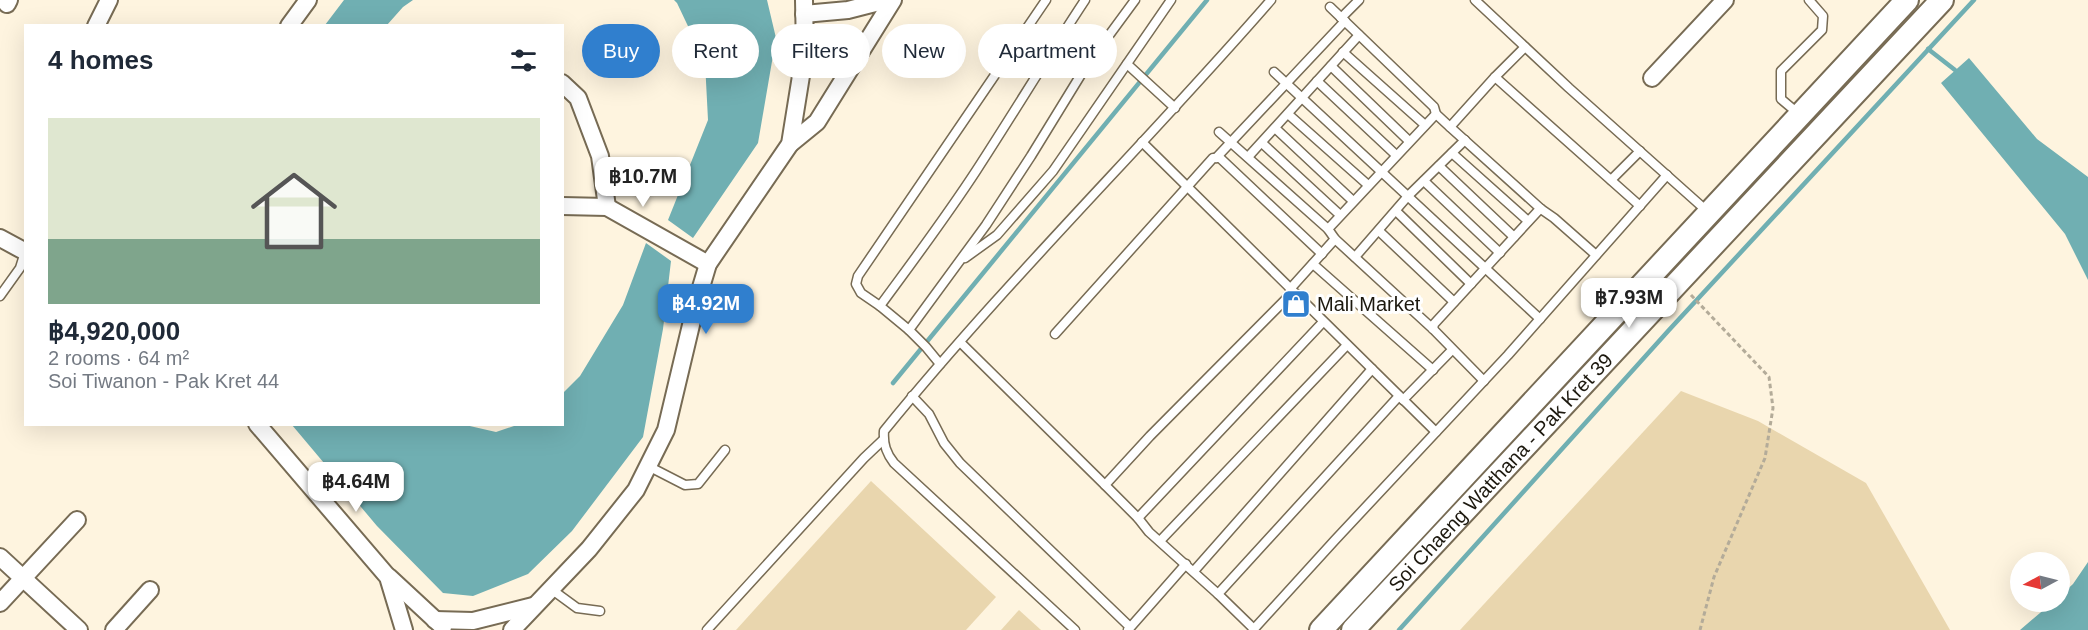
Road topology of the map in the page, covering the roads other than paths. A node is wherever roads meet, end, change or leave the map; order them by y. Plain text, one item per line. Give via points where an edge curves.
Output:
1 (109, 0) edge
2 (308, 0) edge
3 (887, 0) edge
4 (893, 0) edge
5 (1046, 0) edge
6 (1085, 0) edge
7 (1135, 0) edge
8 (1172, 0) edge
9 (1271, 0) edge
10 (1359, 0) edge
11 (1475, 0) edge
12 (1725, 0) edge
13 (1809, 0) edge
14 (1907, 0) edge
15 (1942, 0) edge
16 (804, 7) edge
17 (1330, 7) dead end
18 (1343, 20) junction
19 (97, 24) edge
20 (290, 24) edge
21 (804, 24) edge
22 (1359, 35) junction
23 (870, 37) edge
24 (1525, 47) junction
25 (1343, 52) junction
26 (1127, 64) junction
27 (1331, 66) junction
28 (1274, 72) dead end
29 (1495, 77) junction
30 (801, 78) edge
31 (844, 78) edge
32 (1652, 78) dead end
33 (1317, 81) junction
34 (1286, 83) junction
35 (564, 85) edge
36 (1302, 98) junction
37 (1175, 108) junction
38 (1288, 114) junction
39 (1436, 114) junction
40 (1800, 115) junction
41 (1425, 125) junction
42 (1450, 127) junction
43 (1275, 128) junction
44 (1219, 132) dead end
45 (1465, 140) junction
46 (1409, 141) junction
47 (1142, 142) junction
48 (1230, 142) junction
49 (1262, 143) junction
50 (790, 144) junction
51 (1640, 151) junction
52 (1452, 153) junction
53 (1396, 155) junction
54 (1248, 157) junction
55 (1216, 158) junction
56 (1439, 166) junction
57 (1381, 171) junction
58 (1667, 175) junction
59 (1611, 180) junction
60 (1424, 181) junction
61 (1368, 185) junction
62 (1187, 187) junction
63 (1408, 196) junction
64 (1353, 201) junction
65 (564, 206) edge
66 (1640, 206) junction
67 (607, 207) junction
68 (1541, 209) junction
69 (1396, 211) junction
70 (1340, 215) junction
71 (1719, 221) junction
72 (1528, 222) junction
73 (1328, 229) junction
74 (1379, 231) junction
75 (1514, 237) junction
76 (0, 238) edge
77 (1335, 239) junction
78 (24, 251) edge
79 (1500, 253) junction
80 (1322, 254) junction
81 (24, 255) edge
82 (1596, 255) junction
83 (1355, 257) junction
84 (960, 262) junction
85 (708, 264) junction
86 (1313, 264) junction
87 (1485, 269) junction
88 (1471, 284) junction
89 (1292, 290) junction
90 (0, 296) edge
91 (1454, 302) junction
92 (880, 306) junction
93 (1540, 319) junction
94 (1323, 322) junction
95 (1433, 329) junction
96 (909, 330) junction
97 (1055, 334) dead end
98 (960, 342) junction
99 (1347, 345) junction
100 (1452, 350) junction
101 (940, 364) junction
102 (1372, 369) junction
103 (1433, 369) junction
104 (1484, 381) junction
105 (912, 396) junction
106 (1401, 398) junction
107 (259, 426) edge
108 (1436, 432) junction
109 (883, 440) junction
110 (725, 450) dead end
111 (648, 466) junction
112 (1106, 485) junction
113 (1138, 518) junction
114 (77, 520) dead end
115 (1160, 541) junction
116 (0, 557) edge
117 (1186, 564) junction
118 (1194, 571) junction
119 (388, 577) junction
120 (23, 578) junction
121 (550, 589) junction
122 (150, 590) dead end
123 (1218, 594) junction
124 (0, 603) edge
125 (533, 606) junction
126 (600, 611) dead end
127 (440, 625) edge
128 (1129, 628) edge
129 (1254, 629) edge
130 (79, 630) edge
131 (114, 630) edge
132 (404, 630) edge
133 (512, 630) edge
134 (707, 630) edge
135 (1075, 630) edge
136 (1321, 630) edge
137 (1353, 630) edge

1 - 19 street
2 - 20 street
3 - 16 street via 848,10
4 - 23 street
5 - 92 lane via 858,276 856,284 861,293
6 - 92 lane via 976,171
7 - 84 lane via 1085,69
8 - 26 lane
9 - 37 lane
10 - 18 lane
11 - 24 lane
12 - 32 street
13 - 40 lane via 1823,16 1822,30 1781,71 1781,99
14 - 40 main road, Soi Chaeng Watthana - Pak Kret 39
15 - 71 main road, Soi Chaeng Watthana - Pak Kret 39
16 - 21 street
17 - 18 lane
18 - 22 lane
18 - 34 lane
22 - 25 lane
22 - 39 lane via 1434,107
24 - 29 lane
24 - 51 lane
25 - 27 lane
25 - 41 lane
26 - 37 lane
26 - 84 lane via 1053,171 997,235
27 - 33 lane
27 - 46 lane
28 - 34 lane
29 - 42 lane
29 - 59 lane
30 - 50 street
31 - 50 street via 817,122
33 - 36 lane
33 - 53 lane
34 - 36 lane
34 - 48 lane
35 - 67 street via 578,99 600,156
36 - 38 lane
36 - 57 lane
37 - 47 lane
38 - 43 lane
38 - 61 lane
39 - 41 lane
39 - 42 lane
40 - 71 main road, Soi Chaeng Watthana - Pak Kret 39
41 - 46 lane
42 - 45 lane
43 - 49 lane
43 - 64 lane
44 - 48 lane
45 - 52 lane
45 - 68 lane
46 - 53 lane
47 - 62 lane
47 - 98 lane
48 - 54 lane
48 - 55 lane
49 - 54 lane
49 - 70 lane
50 - 85 street
51 - 58 lane
51 - 59 lane
52 - 56 lane
52 - 72 lane
53 - 57 lane
54 - 73 lane
55 - 62 lane
55 - 80 lane
56 - 60 lane
56 - 75 lane
57 - 61 lane
57 - 63 lane
58 - 66 lane
58 - 71 lane
59 - 66 lane
60 - 63 lane
60 - 79 lane
61 - 64 lane
62 - 89 lane
62 - 97 lane
63 - 69 lane
63 - 87 lane
64 - 70 lane
65 - 67 street
66 - 82 lane
67 - 85 street
68 - 72 lane
68 - 82 lane
69 - 74 lane
69 - 88 lane
70 - 73 lane
71 - 136 main road, Soi Chaeng Watthana - Pak Kret 39
71 - 137 main road, Soi Chaeng Watthana - Pak Kret 39 via 1678,282
72 - 75 lane
73 - 77 lane
74 - 83 lane
74 - 91 lane
75 - 79 lane
76 - 78 street
77 - 80 lane
77 - 83 lane
79 - 87 lane
80 - 86 lane
81 - 90 lane via 20,268
82 - 93 lane
83 - 95 lane
84 - 96 lane
85 - 111 street via 666,430
86 - 89 lane
86 - 103 lane
87 - 88 lane
87 - 93 lane
88 - 91 lane
89 - 94 lane
89 - 112 lane
91 - 95 lane
92 - 96 lane
93 - 104 lane
94 - 99 lane
94 - 113 lane
95 - 100 lane
96 - 101 lane
98 - 101 lane
98 - 112 lane
99 - 102 lane
99 - 115 lane
100 - 103 lane
100 - 104 lane
101 - 105 lane
102 - 106 lane
102 - 118 lane
103 - 106 lane
104 - 108 lane
105 - 109 lane via 884,431
105 - 128 lane via 929,414 960,463
106 - 108 lane
106 - 123 lane
107 - 119 street
108 - 129 lane
109 - 134 lane
109 - 135 lane via 894,463
110 - 111 lane via 698,484 685,485
111 - 121 street via 636,490 589,549
112 - 113 lane
113 - 115 lane
114 - 120 street
115 - 117 lane
116 - 120 street
117 - 118 lane
117 - 128 lane
118 - 123 lane
119 - 127 street
119 - 132 street
120 - 124 street
120 - 130 street
121 - 125 street
121 - 126 lane via 577,608
122 - 131 street
123 - 129 lane
125 - 127 street
125 - 133 street

